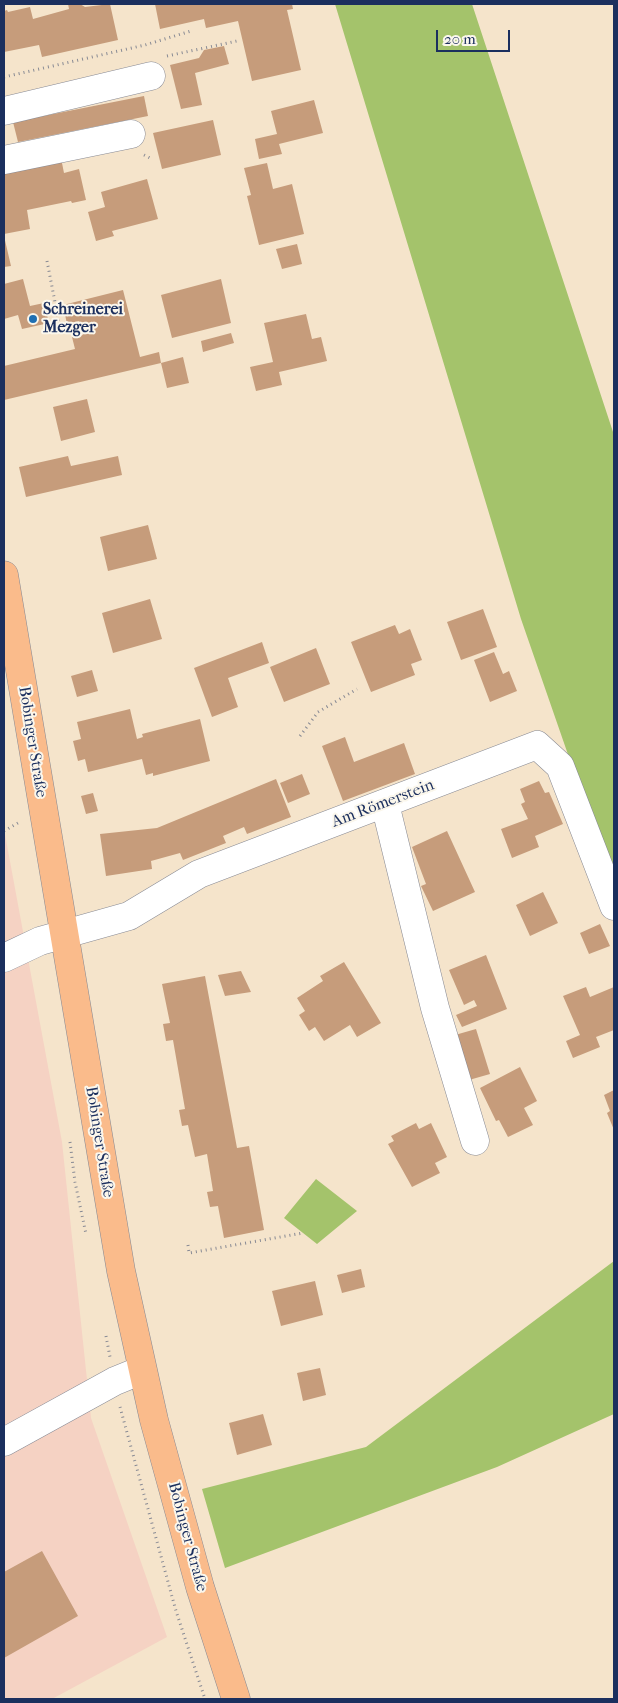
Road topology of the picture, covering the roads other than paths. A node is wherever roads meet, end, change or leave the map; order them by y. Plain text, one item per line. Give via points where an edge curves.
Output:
1 (158, 66) road end
2 (4, 111) edge
3 (131, 134) dead end
4 (4, 160) edge
5 (4, 575) edge
6 (385, 804) junction
7 (614, 906) edge
8 (64, 934) junction
9 (4, 958) edge
10 (475, 1141) dead end
11 (142, 1370) junction
12 (4, 1442) edge
13 (236, 1699) edge

1 - 2 street
3 - 4 street
5 - 8 main road, Bobinger Straße
6 - 7 street, Am Römerstein via 537,745 560,766
6 - 8 street, Am Römerstein via 199,874 129,916
6 - 10 street via 435,1008
8 - 9 street, Am Römerstein
8 - 11 main road, Bobinger Straße via 121,1271
11 - 12 street via 115,1381
11 - 13 main road, Bobinger Straße via 200,1587

